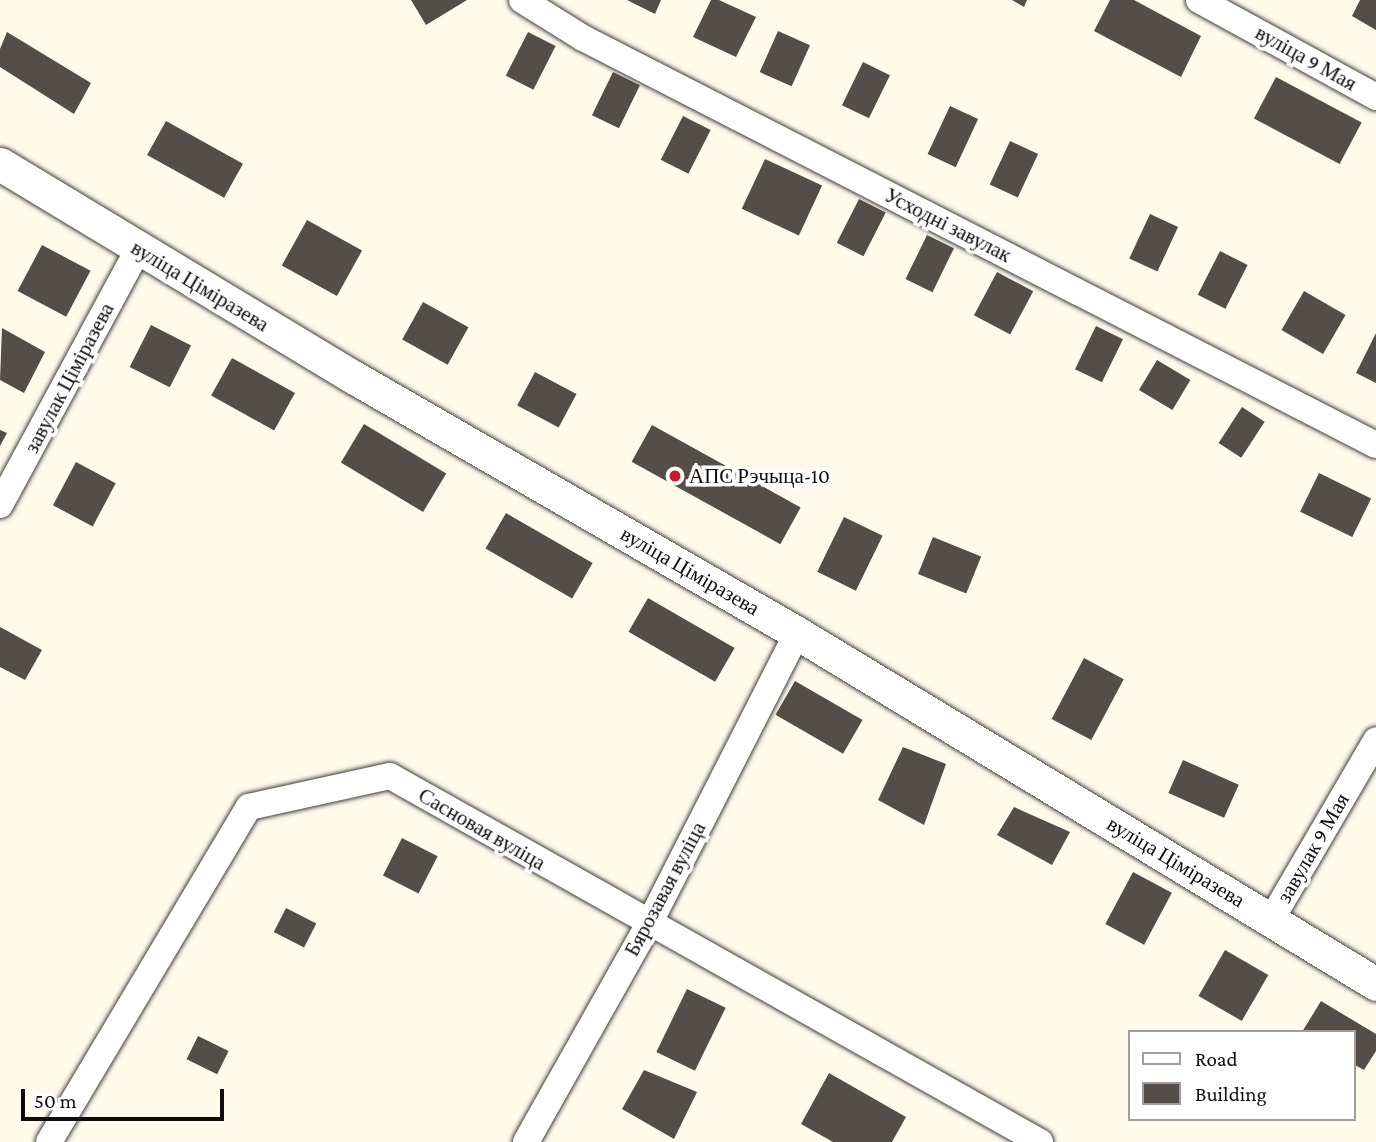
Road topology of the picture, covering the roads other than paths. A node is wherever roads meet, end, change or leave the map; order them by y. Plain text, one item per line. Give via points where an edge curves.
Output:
1 (522, 0) edge
2 (1199, 0) edge
3 (1376, 97) edge
4 (0, 164) edge
5 (138, 250) junction
6 (1376, 445) edge
7 (0, 505) edge
8 (797, 633) junction
9 (1376, 740) edge
10 (1271, 920) junction
11 (649, 924) junction
12 (1376, 984) edge
13 (49, 1142) edge
14 (526, 1142) edge
15 (1040, 1142) edge

1 - 6 street, Усходні завулак via 583,38
2 - 3 street, вуліца 9 Мая
4 - 5 street, вуліца Ціміразева
5 - 7 street, завулак Ціміразева
5 - 8 street, вуліца Ціміразева
8 - 10 street, вуліца Ціміразева
8 - 11 street, Бярозавая вуліца
9 - 10 street, завулак 9 Мая
10 - 12 street, вуліца Ціміразева
11 - 13 street, Сасновая вуліца via 390,776 249,807
11 - 14 street, Бярозавая вуліца
11 - 15 street, Сасновая вуліца

